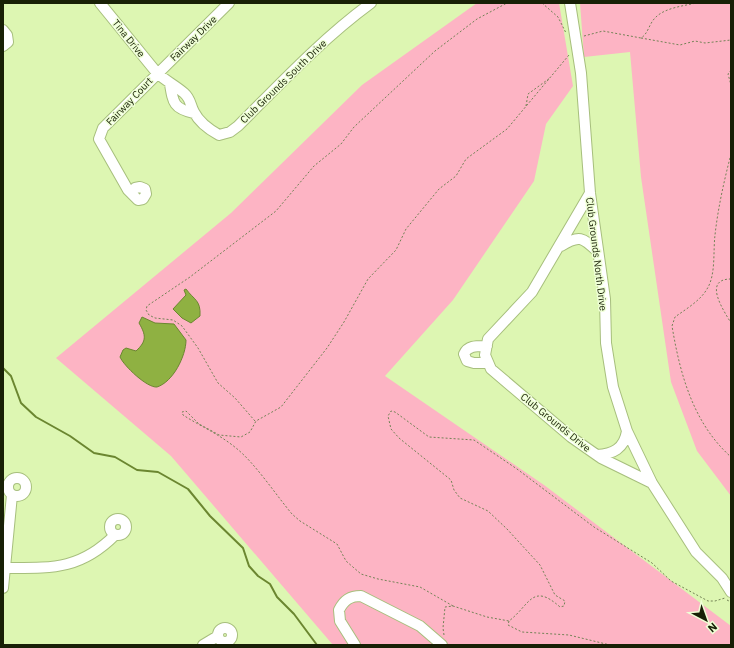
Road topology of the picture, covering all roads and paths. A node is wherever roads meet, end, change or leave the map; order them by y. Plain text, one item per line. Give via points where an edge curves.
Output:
1 (100, 3) edge
2 (229, 3) edge
3 (371, 3) edge
4 (507, 3) edge
5 (542, 3) edge
6 (570, 3) edge
7 (696, 3) edge
8 (3, 30) edge
9 (571, 37) junction
10 (641, 38) junction
11 (731, 40) edge
12 (3, 46) edge
13 (570, 53) dead end
14 (731, 70) edge
15 (157, 73) junction
16 (551, 78) junction
17 (170, 84) junction
18 (731, 85) edge
19 (526, 106) junction
20 (194, 113) junction
21 (731, 154) edge
22 (132, 192) dead end
23 (590, 193) junction
24 (559, 247) junction
25 (598, 252) junction
26 (731, 279) edge
27 (731, 323) edge
28 (486, 346) junction
29 (488, 363) junction
30 (196, 421) junction
31 (256, 421) junction
32 (212, 431) junction
33 (627, 432) junction
34 (597, 455) junction
35 (731, 457) edge
36 (652, 484) junction
37 (12, 495) dead end
38 (115, 535) dead end
39 (6, 568) junction
40 (3, 588) edge
41 (731, 592) edge
42 (731, 602) edge
43 (452, 606) junction
44 (509, 621) junction
45 (218, 636) dead end
46 (443, 640) edge
47 (203, 645) edge
48 (355, 645) edge
49 (610, 645) edge

1 - 15 street, Tina Drive
2 - 15 street, Fairway Drive
3 - 20 street, Club Grounds South Drive via 315,48 230,132 219,135 209,130
4 - 31 path via 472,22 435,51 354,127 341,144 314,166 276,211 147,306 149,315 172,320 182,326 218,383
5 - 9 path via 558,17
6 - 9 street, Club Grounds North Drive
7 - 10 path via 660,12
8 - 12 street via 8,42
9 - 10 path via 603,31
9 - 23 street, Club Grounds North Drive via 582,73
10 - 11 path via 680,45 695,41 705,43
13 - 16 path
14 - 18 path via 728,74
15 - 17 street, Club Grounds South Drive
15 - 22 street, Fairway Court via 110,120 100,136 103,148 128,190
16 - 19 path
16 - 19 path via 528,94
17 - 20 street, Club Grounds South Drive via 190,100
17 - 20 street, Club Grounds South Drive via 175,104 181,110
19 - 31 path via 507,129 466,159 456,176 439,189 406,229 396,250 368,279 344,322 285,402 271,414
21 - 35 path via 718,211 714,258 708,289 675,317 672,326 684,384 708,431
23 - 24 street
23 - 25 street, Club Grounds North Drive
24 - 25 street via 579,238 587,241
24 - 28 street via 532,292 488,339
25 - 33 street, Club Grounds North Drive via 605,298 606,343 614,388
26 - 27 path via 720,282 716,292
28 - 29 street via 485,355
28 - 29 street via 471,346 464,354 468,361
29 - 34 street, Club Grounds Drive via 491,369 571,437
30 - 30 path via 186,412 182,412 183,415
30 - 32 path
31 - 32 path via 250,432 241,437 219,435
32 - 43 path via 237,449 300,521 337,544 346,561 361,574 420,587
33 - 34 street via 626,439 618,449
33 - 36 street, Club Grounds North Drive
34 - 36 street, Club Grounds Drive
36 - 41 street, Club Grounds North Drive via 696,552 722,578
37 - 39 street
38 - 39 street via 87,558 68,565
39 - 40 street
42 - 44 path via 723,597 708,601 671,581 652,563 594,527 474,440 429,437 391,411 388,420 399,438 451,480 460,498 488,511 540,565 555,595 564,601 564,606 560,606 551,598 531,598
43 - 44 path
43 - 46 path via 445,607
44 - 49 path via 508,625 522,632 569,635
45 - 47 street
46 - 48 street via 361,596 347,599 339,610 342,625

